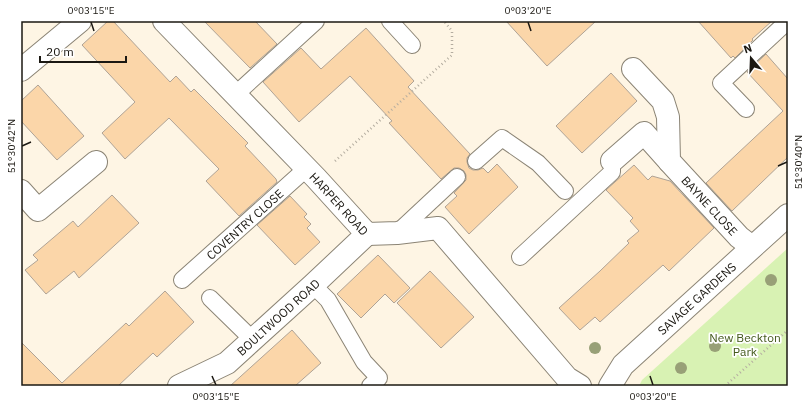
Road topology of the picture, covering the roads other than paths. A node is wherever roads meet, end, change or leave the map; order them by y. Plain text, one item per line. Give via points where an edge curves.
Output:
1 (80, 21) edge
2 (164, 21) edge
3 (316, 21) edge
4 (390, 21) edge
5 (788, 21) edge
6 (412, 45) dead end
7 (24, 61) edge
8 (633, 69) dead end
9 (235, 95) junction
10 (746, 109) dead end
11 (476, 161) dead end
12 (612, 161) joint
13 (670, 161) junction
14 (96, 162) dead end
15 (311, 173) junction
16 (457, 177) dead end
17 (565, 191) dead end
18 (21, 192) edge
19 (788, 215) edge
20 (397, 233) junction
21 (367, 234) junction
22 (752, 247) junction
23 (520, 257) dead end
24 (182, 280) dead end
25 (313, 285) junction
26 (210, 298) dead end
27 (252, 340) junction
28 (179, 386) edge
29 (370, 386) edge
30 (580, 386) edge
31 (610, 386) edge

1 - 7 street
2 - 9 street, HARPER ROAD
3 - 9 lane
4 - 6 lane
5 - 10 lane via 722,83
8 - 13 street via 663,101 668,117
9 - 15 street, HARPER ROAD
11 - 17 lane via 502,138 538,163
12 - 13 street, BAYNE CLOSE via 644,133
12 - 23 lane via 612,172
13 - 22 street, BAYNE CLOSE via 739,238
14 - 18 street via 38,210
15 - 21 street, HARPER ROAD
15 - 24 lane, COVENTRY CLOSE
16 - 20 lane
19 - 22 street, SAVAGE GARDENS
20 - 21 street, HARPER ROAD
20 - 30 street, HARPER ROAD via 438,228 567,378
21 - 25 street, BOULTWOOD ROAD
22 - 31 street, SAVAGE GARDENS via 623,365
25 - 27 street, BOULTWOOD ROAD
25 - 29 lane via 328,300 364,362 379,378
26 - 27 lane
27 - 28 street, BOULTWOOD ROAD via 227,363

